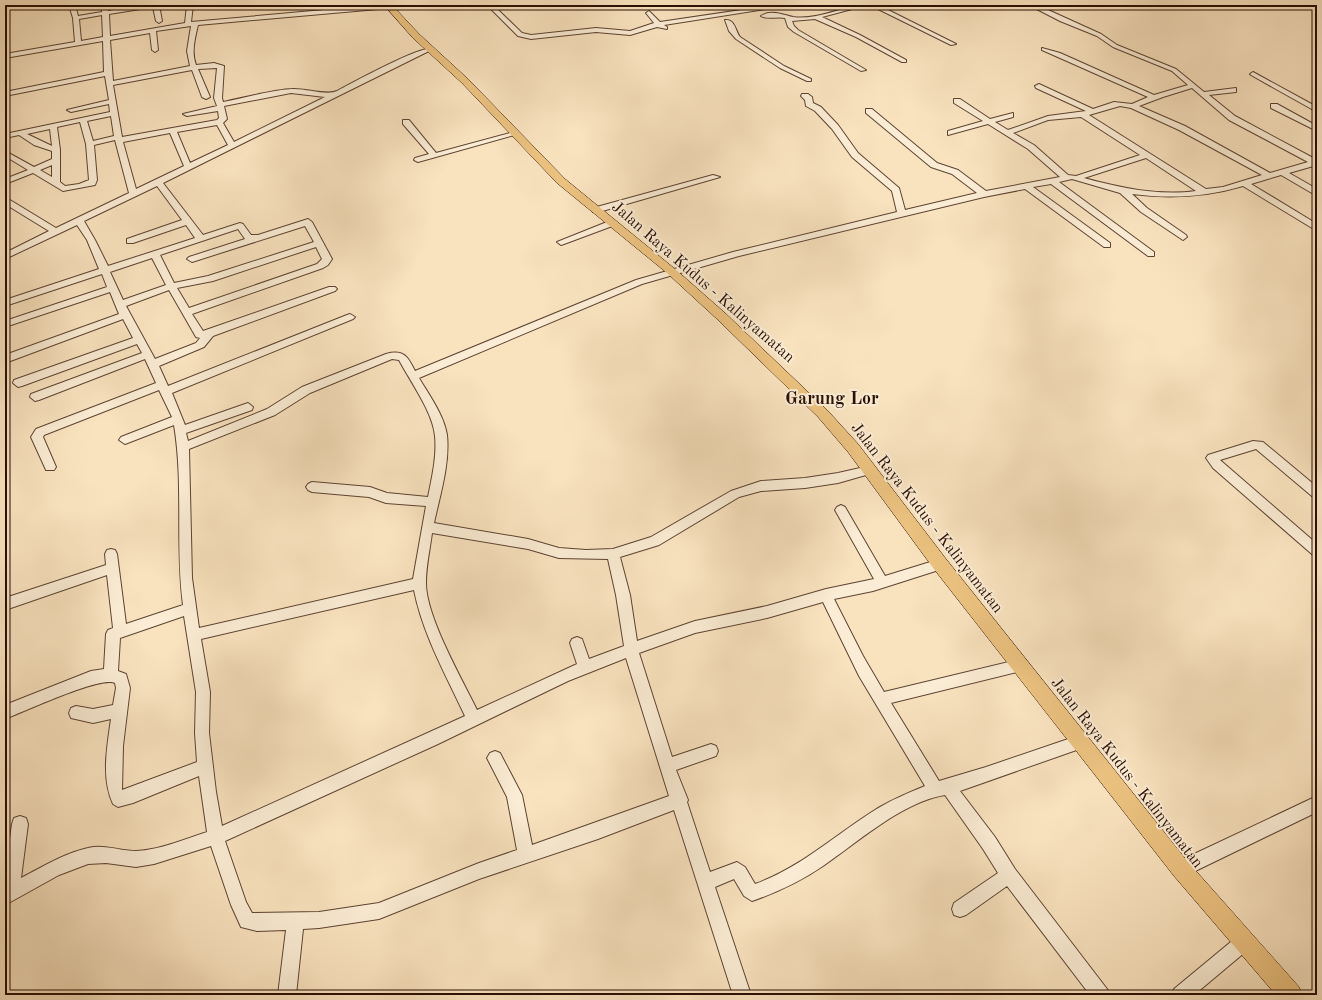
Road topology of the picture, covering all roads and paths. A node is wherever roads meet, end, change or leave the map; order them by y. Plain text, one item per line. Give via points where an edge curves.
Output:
1 (72, 5) edge
2 (105, 5) edge
3 (154, 5) edge
4 (190, 5) edge
5 (305, 5) edge
6 (393, 5) edge
7 (490, 5) edge
8 (788, 5) edge
9 (832, 5) edge
10 (864, 5) edge
11 (873, 5) edge
12 (1050, 5) edge
13 (137, 6) edge
14 (1034, 6) edge
15 (840, 11) junction
16 (107, 12) junction
17 (649, 13) dead end
18 (308, 14) junction
19 (816, 17) junction
20 (76, 18) junction
21 (789, 19) junction
22 (159, 21) dead end
23 (727, 21) junction
24 (192, 24) junction
25 (659, 24) junction
26 (154, 30) junction
27 (107, 38) junction
28 (78, 43) junction
29 (953, 44) dead end
30 (430, 49) junction
31 (1044, 49) dead end
32 (154, 50) dead end
33 (5, 56) edge
34 (904, 61) dead end
35 (194, 67) junction
36 (863, 70) dead end
37 (108, 73) junction
38 (1253, 74) dead end
39 (809, 80) dead end
40 (110, 84) junction
41 (1039, 86) dead end
42 (1193, 86) junction
43 (1233, 90) dead end
44 (5, 94) edge
45 (1202, 94) junction
46 (332, 96) junction
47 (805, 96) dead end
48 (206, 97) dead end
49 (1153, 97) junction
50 (113, 101) junction
51 (957, 101) dead end
52 (220, 106) junction
53 (1133, 106) junction
54 (1274, 106) dead end
55 (71, 110) dead end
56 (1317, 110) edge
57 (869, 111) dead end
58 (1092, 111) junction
59 (114, 113) junction
60 (187, 114) dead end
61 (1082, 114) junction
62 (1010, 116) dead end
63 (83, 120) junction
64 (220, 122) junction
65 (406, 122) dead end
66 (990, 122) junction
67 (53, 126) junction
68 (1317, 129) edge
69 (173, 131) junction
70 (20, 133) junction
71 (951, 133) dead end
72 (1007, 133) junction
73 (514, 134) junction
74 (5, 136) edge
75 (119, 139) junction
76 (90, 144) junction
77 (232, 146) junction
78 (56, 150) junction
79 (5, 153) edge
80 (1147, 155) junction
81 (435, 156) junction
82 (418, 160) dead end
83 (55, 161) junction
84 (1316, 163) edge
85 (188, 167) junction
86 (32, 170) junction
87 (1282, 172) junction
88 (1269, 176) junction
89 (716, 177) dead end
90 (1065, 177) junction
91 (1079, 177) junction
92 (1051, 180) junction
93 (5, 182) edge
94 (158, 182) junction
95 (56, 183) junction
96 (1244, 183) junction
97 (1026, 185) junction
98 (1123, 191) junction
99 (1206, 193) junction
100 (1317, 193) edge
101 (133, 194) junction
102 (984, 194) junction
103 (5, 200) edge
104 (596, 210) junction
105 (902, 214) junction
106 (79, 221) junction
107 (188, 221) junction
108 (612, 223) junction
109 (1317, 228) edge
110 (56, 232) junction
111 (256, 237) junction
112 (1183, 237) dead end
113 (201, 239) junction
114 (130, 241) dead end
115 (561, 242) dead end
116 (319, 243) junction
117 (1107, 245) dead end
118 (8, 252) edge
119 (154, 253) junction
120 (1151, 254) dead end
121 (192, 259) dead end
122 (105, 271) junction
123 (671, 271) junction
124 (171, 286) junction
125 (113, 288) junction
126 (332, 289) dead end
127 (5, 303) edge
128 (123, 310) junction
129 (187, 312) junction
130 (350, 317) dead end
131 (5, 324) edge
132 (209, 334) junction
133 (138, 340) junction
134 (5, 359) edge
135 (150, 360) junction
136 (413, 376) junction
137 (18, 383) dead end
138 (164, 388) junction
139 (35, 397) dead end
140 (248, 407) dead end
141 (180, 425) junction
142 (125, 440) dead end
143 (184, 446) junction
144 (50, 467) dead end
145 (869, 470) junction
146 (312, 486) dead end
147 (1317, 494) edge
148 (432, 502) junction
149 (841, 510) dead end
150 (427, 527) junction
151 (1317, 552) edge
152 (111, 554) dead end
153 (613, 554) junction
154 (940, 564) junction
155 (113, 568) junction
156 (419, 582) junction
157 (882, 582) junction
158 (826, 595) junction
159 (5, 604) edge
160 (189, 609) junction
161 (120, 632) junction
162 (194, 635) junction
163 (577, 643) dead end
164 (631, 650) junction
165 (1022, 666) junction
166 (585, 667) junction
167 (111, 674) junction
168 (881, 699) junction
169 (120, 710) junction
170 (5, 712) edge
171 (76, 713) dead end
172 (474, 719) junction
173 (1080, 742) junction
174 (710, 751) dead end
175 (495, 758) dead end
176 (205, 766) junction
177 (667, 766) junction
178 (941, 788) junction
179 (680, 800) junction
180 (1317, 804) edge
181 (20, 824) dead end
182 (216, 837) junction
183 (526, 855) junction
184 (1181, 869) junction
185 (1009, 875) junction
186 (706, 882) junction
187 (8, 894) edge
188 (960, 908) dead end
189 (295, 921) junction
190 (1244, 942) junction
191 (287, 995) edge
192 (742, 995) edge
193 (1101, 995) edge
194 (1180, 995) edge
195 (1291, 995) edge

1 - 20 street
2 - 16 street
3 - 13 street
3 - 22 street
4 - 24 street
5 - 18 street
6 - 18 street
6 - 30 main road, Jalan Raya Kudus - Kalinyamatan
7 - 25 street via 520,35 526,37 596,30 630,33
8 - 25 street
9 - 15 street
10 - 15 street
11 - 29 street
12 - 14 street
13 - 16 street
14 - 42 street via 1099,35 1115,46 1174,70
15 - 19 street
16 - 20 street
16 - 27 street
17 - 25 street
18 - 24 street
19 - 21 street
19 - 34 street
20 - 28 street
21 - 23 street via 784,15 773,14
21 - 36 street via 791,27 796,31
23 - 25 street via 668,28
23 - 39 street via 738,38 782,67
24 - 26 street
24 - 35 street via 191,48
26 - 27 street
26 - 32 street
27 - 28 street
27 - 37 street
28 - 33 street
30 - 46 street
30 - 73 main road, Jalan Raya Kudus - Kalinyamatan via 465,81
31 - 49 street
35 - 40 street
35 - 48 street
35 - 52 street via 214,64 221,66 218,98
37 - 40 street
37 - 44 street
38 - 56 street
40 - 50 street
41 - 58 street
42 - 45 street
42 - 49 street
43 - 45 street
45 - 84 street via 1232,118
46 - 52 street via 292,91
46 - 77 street
47 - 105 street via 809,99 809,104 844,137 856,155 896,190
49 - 53 street
50 - 55 street
50 - 59 street
51 - 66 street
52 - 60 street
52 - 64 street via 223,119
53 - 58 street via 1121,103
53 - 88 street via 1182,128
54 - 68 street
57 - 102 street via 934,165 955,172
58 - 61 street
59 - 63 street
59 - 75 street
61 - 72 street via 1050,118
61 - 80 street
62 - 66 street
63 - 67 street
63 - 76 street
64 - 69 street
64 - 77 street
65 - 81 street
66 - 71 street
66 - 72 street
67 - 70 street
67 - 78 street
69 - 75 street
69 - 85 street
70 - 74 street
70 - 78 street
72 - 90 street via 1031,147
73 - 81 street
73 - 104 main road, Jalan Raya Kudus - Kalinyamatan via 561,181
75 - 76 street
75 - 101 street
76 - 95 street via 92,183 63,189
77 - 85 street
78 - 83 street
79 - 86 street
80 - 91 street
80 - 99 street
81 - 82 street
83 - 86 street
83 - 95 street
84 - 87 street
85 - 94 street
86 - 93 street
86 - 95 street
87 - 88 street
87 - 100 street
88 - 96 street
89 - 104 street
90 - 91 street
90 - 92 street
91 - 98 street
92 - 97 street
92 - 120 street
94 - 101 street
94 - 107 street
96 - 99 street
96 - 109 street
97 - 102 street
97 - 117 street
98 - 99 street via 1159,195
98 - 112 street via 1144,210
101 - 106 street
102 - 105 street
103 - 110 street
104 - 108 main road, Jalan Raya Kudus - Kalinyamatan
105 - 123 street
106 - 110 street
106 - 122 street
107 - 113 street
107 - 114 street
108 - 115 street
108 - 123 main road, Jalan Raya Kudus - Kalinyamatan
110 - 118 street
111 - 113 street via 249,238 240,226
111 - 116 street via 308,222
111 - 121 street
113 - 119 street
116 - 124 street via 210,279
116 - 129 street via 327,259 320,266
119 - 122 street
119 - 124 street
122 - 125 street
122 - 127 street
123 - 136 street via 638,282
123 - 145 main road, Jalan Raya Kudus - Kalinyamatan via 823,414
124 - 128 street
124 - 129 street
125 - 128 street
125 - 131 street
126 - 132 street
128 - 133 street
128 - 134 street
129 - 132 street via 197,332
130 - 138 street
132 - 135 street via 200,345
133 - 135 street
133 - 137 street
135 - 138 street
135 - 139 street
136 - 143 street via 403,358 390,356 306,390 270,412
136 - 148 street via 437,421 441,435 439,472
138 - 141 street
138 - 144 street via 40,432 37,437
140 - 141 street
141 - 142 street
141 - 143 street
143 - 160 street via 185,547
145 - 153 street via 812,482 761,486 735,494 655,541
145 - 154 main road, Jalan Raya Kudus - Kalinyamatan
146 - 148 street via 370,492 386,498
147 - 151 street via 1259,445 1212,458
148 - 150 street
149 - 157 street
150 - 153 street via 528,544 559,553
150 - 156 street
152 - 155 street
153 - 164 street via 623,595
154 - 157 street
154 - 165 main road, Jalan Raya Kudus - Kalinyamatan
155 - 159 street
155 - 161 street
156 - 162 street
156 - 172 street via 434,636
157 - 158 street
158 - 164 street via 767,612 695,627
158 - 168 street via 850,646
160 - 161 street
160 - 162 street
161 - 167 street via 113,634
162 - 176 street via 203,692 202,733
163 - 166 street
164 - 166 street
164 - 177 street
165 - 168 street
165 - 173 main road, Jalan Raya Kudus - Kalinyamatan
166 - 172 street
167 - 169 street via 119,677 123,683
167 - 170 street via 91,678
168 - 178 street via 924,768
169 - 171 street via 93,716
169 - 176 street via 114,785 115,797 118,799
172 - 182 street
173 - 178 street
173 - 184 main road, Jalan Raya Kudus - Kalinyamatan
174 - 177 street
175 - 183 street via 514,795
176 - 182 street
177 - 179 street
178 - 185 street via 989,843
178 - 186 street via 881,815 821,859 758,891 752,893 748,890 741,873 737,870
179 - 183 street
179 - 186 street
180 - 184 street
181 - 187 street
182 - 187 street via 136,859 106,855 88,856 54,869
182 - 189 street via 247,921
183 - 189 street via 380,911
184 - 190 main road, Jalan Raya Kudus - Kalinyamatan
185 - 188 street
185 - 193 street
186 - 192 street
189 - 191 street
190 - 194 street
190 - 195 main road, Jalan Raya Kudus - Kalinyamatan

